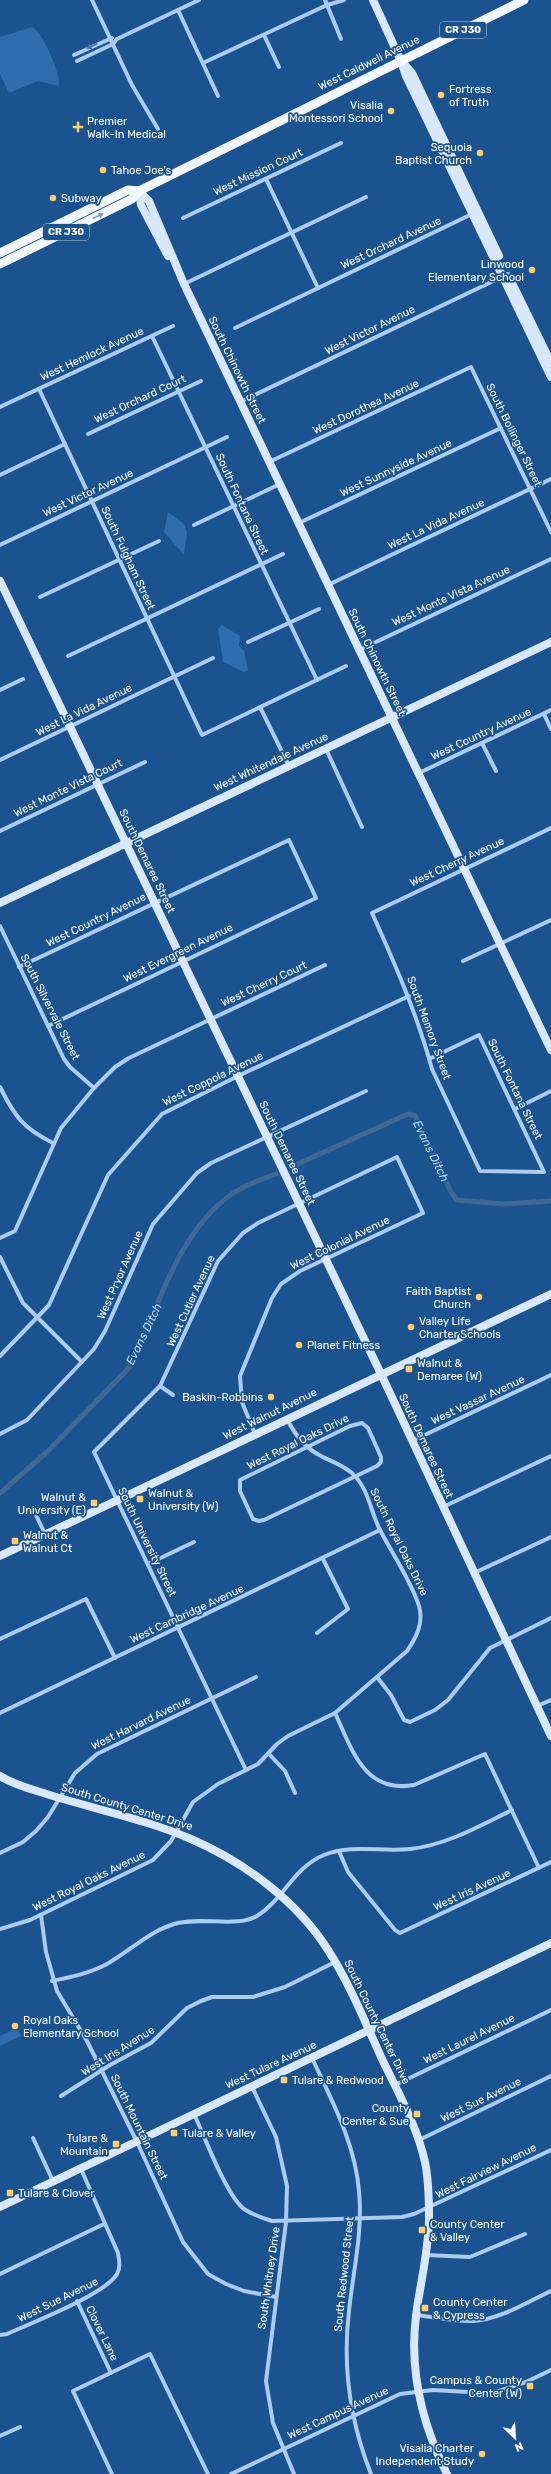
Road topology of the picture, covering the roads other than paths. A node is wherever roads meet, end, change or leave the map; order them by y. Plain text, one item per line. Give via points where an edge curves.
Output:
1 (92, 0) edge
2 (198, 0) edge
3 (325, 0) edge
4 (333, 0) edge
5 (344, 0) edge
6 (374, 0) edge
7 (524, 0) edge
8 (327, 5) junction
9 (178, 10) junction
10 (264, 35) junction
11 (341, 39) dead end
12 (113, 41) junction
13 (74, 55) dead end
14 (401, 60) junction
15 (77, 61) dead end
16 (203, 63) junction
17 (279, 67) dead end
18 (218, 96) dead end
19 (158, 129) dead end
20 (341, 143) dead end
21 (266, 179) junction
22 (139, 191) junction
23 (366, 197) dead end
24 (473, 214) junction
25 (182, 218) dead end
26 (42, 233) junction
27 (291, 233) junction
28 (494, 244) junction
29 (0, 253) edge
30 (0, 259) edge
31 (0, 264) edge
32 (506, 275) junction
33 (184, 284) junction
34 (318, 288) junction
35 (173, 326) dead end
36 (235, 328) dead end
37 (531, 335) junction
38 (152, 336) junction
39 (551, 363) edge
40 (471, 367) joint
41 (551, 371) edge
42 (551, 377) edge
43 (201, 381) dead end
44 (39, 389) junction
45 (178, 391) junction
46 (240, 402) junction
47 (0, 407) edge
48 (501, 428) junction
49 (88, 434) dead end
50 (227, 437) dead end
51 (65, 444) junction
52 (205, 448) junction
53 (269, 462) junction
54 (0, 475) edge
55 (551, 479) edge
56 (280, 484) junction
57 (530, 489) junction
58 (92, 502) junction
59 (233, 506) junction
60 (299, 523) junction
61 (194, 525) dead end
62 (551, 532) edge
63 (160, 541) dead end
64 (0, 545) edge
65 (283, 554) dead end
66 (551, 559) edge
67 (119, 560) junction
68 (261, 564) junction
69 (0, 581) edge
70 (328, 585) junction
71 (40, 597) dead end
72 (319, 609) dead end
73 (147, 618) junction
74 (289, 623) junction
75 (248, 642) dead end
76 (551, 642) edge
77 (359, 650) junction
78 (68, 656) dead end
79 (213, 658) dead end
80 (346, 666) dead end
81 (175, 677) junction
82 (23, 679) dead end
83 (317, 680) junction
84 (0, 690) edge
85 (260, 707) junction
86 (551, 710) edge
87 (544, 714) junction
88 (391, 717) junction
89 (70, 727) junction
90 (551, 729) edge
91 (482, 743) junction
92 (326, 748) junction
93 (0, 760) edge
94 (145, 762) dead end
95 (289, 766) junction
96 (496, 771) dead end
97 (419, 773) junction
98 (98, 784) junction
99 (362, 827) dead end
100 (551, 828) edge
101 (0, 831) edge
102 (125, 842) junction
103 (464, 869) junction
104 (316, 898) joint
105 (0, 902) edge
106 (154, 902) junction
107 (372, 912) joint
108 (551, 920) edge
109 (0, 926) edge
110 (500, 944) junction
111 (182, 961) junction
112 (463, 961) dead end
113 (325, 965) dead end
114 (20, 967) junction
115 (409, 996) junction
116 (210, 1019) junction
117 (48, 1026) junction
118 (551, 1050) edge
119 (429, 1059) junction
120 (238, 1076) junction
121 (0, 1087) edge
122 (94, 1088) junction
123 (366, 1091) dead end
124 (551, 1091) edge
125 (515, 1109) junction
126 (267, 1138) junction
127 (53, 1143) junction
128 (544, 1172) joint
129 (299, 1203) junction
130 (424, 1213) joint
131 (0, 1238) edge
132 (0, 1257) edge
133 (325, 1259) junction
134 (551, 1294) edge
135 (36, 1318) junction
136 (0, 1356) edge
137 (82, 1362) junction
138 (381, 1374) junction
139 (551, 1375) edge
140 (160, 1386) junction
141 (173, 1395) dead end
142 (287, 1418) junction
143 (0, 1434) edge
144 (255, 1434) junction
145 (412, 1441) junction
146 (307, 1447) junction
147 (94, 1452) joint
148 (551, 1456) edge
149 (355, 1476) junction
150 (117, 1500) junction
151 (442, 1507) junction
152 (34, 1511) dead end
153 (380, 1530) junction
154 (45, 1535) junction
155 (551, 1537) edge
156 (194, 1542) dead end
157 (0, 1556) edge
158 (323, 1559) junction
159 (148, 1564) junction
160 (474, 1573) junction
161 (551, 1618) edge
162 (178, 1628) junction
163 (317, 1632) dead end
164 (0, 1639) edge
165 (505, 1640) junction
166 (115, 1658) junction
167 (256, 1677) dead end
168 (377, 1677) junction
169 (211, 1698) junction
170 (551, 1700) edge
171 (537, 1706) junction
172 (0, 1713) edge
173 (335, 1713) junction
174 (551, 1736) edge
175 (269, 1754) junction
176 (246, 1770) junction
177 (2, 1780) edge
178 (295, 1793) dead end
179 (59, 1798) junction
180 (512, 1810) junction
181 (175, 1832) junction
182 (340, 1851) junction
183 (0, 1853) edge
184 (551, 1862) edge
185 (539, 1868) junction
186 (280, 1895) junction
187 (41, 1915) junction
188 (0, 1929) edge
189 (551, 1943) edge
190 (336, 1962) junction
191 (52, 1981) junction
192 (551, 2010) edge
193 (369, 2030) junction
194 (312, 2058) junction
195 (101, 2070) junction
196 (551, 2076) edge
197 (395, 2085) junction
198 (252, 2087) junction
199 (60, 2096) dead end
200 (194, 2114) junction
201 (33, 2138) dead end
202 (419, 2140) junction
203 (137, 2142) junction
204 (551, 2150) edge
205 (80, 2168) junction
206 (53, 2181) junction
207 (1, 2205) edge
208 (429, 2208) junction
209 (360, 2218) junction
210 (286, 2222) junction
211 (104, 2224) junction
212 (525, 2234) dead end
213 (425, 2254) junction
214 (0, 2274) edge
215 (551, 2291) edge
216 (276, 2297) junction
217 (77, 2301) junction
218 (416, 2315) junction
219 (0, 2335) edge
220 (551, 2370) edge
221 (111, 2373) junction
222 (417, 2391) junction
223 (352, 2417) junction
224 (20, 2427) dead end
225 (0, 2436) edge
226 (283, 2449) junction
227 (112, 2474) edge
228 (208, 2474) edge
229 (230, 2474) edge
230 (294, 2474) edge
231 (371, 2474) edge
232 (447, 2474) edge

1 - 12 street
2 - 9 street
3 - 8 street
4 - 8 street
5 - 8 street
6 - 14 street
7 - 14 main road, West Caldwell Avenue / CR J30
8 - 10 street
8 - 11 street
9 - 12 street
9 - 16 street
10 - 16 street
10 - 17 street
12 -> 13 street
12 - 15 street
12 - 19 street via 132,85
14 - 22 main road, West Caldwell Avenue / CR J30
14 - 24 street via 406,76
14 - 28 street via 412,73
16 - 18 street
20 - 21 street, West Mission Court
21 - 25 street, West Mission Court
21 - 27 street
22 - 26 main road, West Caldwell Avenue / CR J30 via 128,190
31 -> 22 main road, West Caldwell Avenue / CR J30 via 132,199
22 - 33 street, South Chinowth Street via 149,201
23 - 27 street
24 - 28 street
24 - 32 street
24 - 34 street, West Orchard Avenue
26 - 29 main road, West Caldwell Avenue / CR J30
26 - 30 main road via 38,240
27 - 33 street
27 - 34 street
28 - 32 street
32 - 37 street
32 - 39 street
32 - 46 street, West Victor Avenue
33 - 46 street, South Chinowth Street
34 - 36 street
35 - 38 street, West Hemlock Avenue
37 - 41 street
37 - 42 street
38 - 44 street, West Hemlock Avenue
38 - 45 street, South Fontana Street
40 - 48 street, South Bollinger Street
40 - 53 street, West Dorothea Avenue
43 - 45 street, West Orchard Court
44 - 47 street, West Hemlock Avenue
44 - 51 street, South Fulgham Street
45 - 49 street, West Orchard Court
45 - 52 street, South Fontana Street
46 - 53 street, South Chinowth Street
48 - 57 street, South Bollinger Street
48 - 60 street, West Sunnyside Avenue
50 - 52 street, West Victor Avenue
51 - 54 street
51 - 58 street, South Fulgham Street
52 - 58 street, West Victor Avenue
52 - 59 street, South Fontana Street
53 - 56 street, South Chinowth Street
55 - 57 street, West La Vida Avenue
56 - 59 street
56 - 60 street, South Chinowth Street
57 - 62 street, South Bollinger Street
57 - 70 street, West La Vida Avenue
58 - 64 street, West Victor Avenue
58 - 67 street, South Fulgham Street
59 - 61 street
59 - 68 street, South Fontana Street
60 - 70 street, South Chinowth Street
63 - 67 street
65 - 68 street
66 - 77 street, West Monte Vista Avenue
67 - 71 street
67 - 73 street, South Fulgham Street
68 - 73 street
68 - 74 street, South Fontana Street
69 - 89 street, South Demaree Street
70 - 77 street, South Chinowth Street
72 - 74 street
73 - 78 street
73 - 81 street, South Fulgham Street
74 - 75 street
74 - 83 street, South Fontana Street
76 - 88 street, West Whitendale Avenue
77 - 88 street, South Chinowth Street
79 - 81 street, West La Vida Avenue
80 - 83 street
81 - 85 street, South Fulgham Street via 202,735
81 - 89 street, West La Vida Avenue
82 - 84 street
83 - 85 street
85 - 95 street
86 - 87 street, West Country Avenue
87 - 90 street
87 - 91 street, West Country Avenue
88 - 92 street, West Whitendale Avenue
88 - 97 street, South Chinowth Street
89 - 93 street, West La Vida Avenue
89 - 98 street, South Demaree Street
91 - 96 street
91 - 97 street, West Country Avenue
92 - 95 street, West Whitendale Avenue
92 - 99 street
94 - 98 street, West Monte Vista Court
95 - 102 street, West Whitendale Avenue
97 - 103 street, South Chinowth Street
98 - 101 street, West Monte Vista Court
98 - 102 street, South Demaree Street
100 - 103 street, West Cherry Avenue
102 - 105 street, West Whitendale Avenue
102 - 106 street, South Demaree Street
103 - 107 street, West Cherry Avenue
103 - 110 street, South Chinowth Street
104 - 106 street, West Country Avenue via 289,840
104 - 111 street, West Evergreen Avenue
106 - 111 street, South Demaree Street
106 - 114 street, West Country Avenue
107 - 115 street, South Memory Street
108 - 110 street
109 - 114 street, South Silvervale Street
110 - 112 street
110 - 118 street, South Chinowth Street via 547,1034
111 - 116 street, South Demaree Street
111 - 117 street, West Evergreen Avenue
113 - 116 street, West Cherry Court
114 - 117 street, South Silvervale Street
115 - 119 street, South Memory Street via 425,1039
115 - 120 street, West Coppola Avenue
116 - 120 street, South Demaree Street
116 - 122 street via 126,1060
117 - 122 street, South Silvervale Street via 70,1067
119 - 125 street, South Fontana Street via 479,1035
119 - 128 street, South Memory Street via 480,1171
120 - 126 street, South Demaree Street
120 - 135 street, West Coppola Avenue via 162,1114 112,1170 52,1298
121 - 127 street via 17,1119 34,1134
122 - 127 street via 67,1120
123 - 126 street, West Pryor Avenue
124 - 125 street
125 - 128 street, South Fontana Street
126 - 129 street, South Demaree Street
126 - 137 street, West Pryor Avenue via 204,1168 162,1212 147,1235 105,1331
127 - 131 street via 15,1231
129 - 130 street, West Cutler Avenue via 397,1157
129 - 133 street, South Demaree Street
129 - 140 street, West Cutler Avenue via 243,1233 225,1252 211,1275
130 - 133 street, West Colonial Avenue
132 - 135 street via 23,1303
133 - 138 street, South Demaree Street
133 - 144 street, West Colonial Avenue via 281,1284 272,1298 243,1366 240,1386 242,1402
134 - 138 street, West Walnut Avenue
135 - 136 street, West Coppola Avenue
135 - 137 street
137 - 143 street, West Pryor Avenue via 27,1420
138 - 142 street, West Walnut Avenue
138 - 145 street, South Demaree Street
139 - 145 street, West Vassar Avenue
140 - 141 street
140 - 147 street, West Cutler Avenue
142 - 144 street, West Walnut Avenue
142 - 146 street, South Royal Oaks Drive
144 - 150 street, West Walnut Avenue
145 - 151 street, South Demaree Street
146 - 149 street, South Royal Oaks Drive
146 - 149 street, West Royal Oaks Drive via 362,1423 368,1428 381,1462
146 - 149 street, West Royal Oaks Drive via 240,1480 240,1491 253,1519 264,1520
147 - 150 street, South University Street
148 - 151 street
149 - 153 street, South Royal Oaks Drive via 371,1504
150 - 154 street, West Walnut Avenue
150 - 159 street, South University Street
151 - 160 street, South Demaree Street
152 - 154 street
153 - 158 street, West Cambridge Avenue
153 - 168 street, South Royal Oaks Drive via 419,1607 420,1626 408,1651
154 - 157 street, West Walnut Avenue
155 - 160 street
156 - 159 street
158 - 162 street, West Cambridge Avenue
158 - 163 street via 348,1609
159 - 162 street, South University Street
160 - 165 street, South Demaree Street
161 - 165 street
162 - 166 street, West Cambridge Avenue
162 - 169 street, South University Street
164 - 166 street via 86,1599
165 - 168 street via 483,1654 440,1706 406,1722 391,1695
165 - 171 street, South Demaree Street
166 - 172 street, West Cambridge Avenue
167 - 169 street, West Harvard Avenue
168 - 173 street
169 - 176 street, South University Street
169 - 179 street, West Harvard Avenue via 97,1754 75,1773
170 - 171 street
171 - 174 street, South Demaree Street
173 - 175 street via 288,1736
173 - 180 street via 365,1772 385,1784 414,1786 485,1754
175 - 176 street
175 - 178 street via 285,1771
176 - 181 street via 218,1784 193,1802
177 - 179 street, South County Center Drive
179 - 181 street, South County Center Drive
179 - 183 street, West Harvard Avenue via 36,1831 23,1842
180 - 182 street via 457,1836 428,1846 395,1850
180 - 185 street
181 - 186 street, South County Center Drive via 224,1856
181 - 187 street, West Royal Oaks Avenue via 163,1850 140,1868
182 - 185 street, West Iris Avenue via 348,1872 400,1933
182 - 186 street via 309,1863
184 - 185 street, West Iris Avenue
186 - 190 street, South County Center Drive via 316,1933
186 - 191 street via 264,1910 246,1920 205,1919 174,1924 144,1938 107,1964 92,1971
187 - 188 street, West Royal Oaks Avenue
187 - 191 street, South Mountain Street
189 - 193 street, West Tulare Avenue
190 - 193 street, South County Center Drive
190 - 195 street, West Iris Avenue via 285,1987 253,1997 212,1997 200,2000 187,2008 151,2043
191 - 195 street, South Mountain Street
192 - 197 street, West Laurel Avenue
193 - 194 street, West Tulare Avenue
193 - 197 street, South County Center Drive
194 - 198 street, West Tulare Avenue
194 - 209 street, South Redwood Street via 344,2128 352,2152 359,2191
195 - 199 street, West Iris Avenue
195 - 203 street, South Mountain Street
196 - 202 street, West Sue Avenue
197 - 202 street, South County Center Drive
198 - 200 street, West Tulare Avenue
198 - 210 street, South Whitney Drive via 276,2137 282,2158 287,2186
200 - 203 street, West Tulare Avenue
200 - 210 street, West Fairview Avenue via 232,2194 243,2208 272,2221
201 - 206 street
202 - 208 street, South County Center Drive via 428,2182
203 - 205 street, West Tulare Avenue
203 - 216 street, South Mountain Street via 183,2242 208,2274 244,2291
204 - 208 street, West Fairview Avenue
205 - 206 street, West Tulare Avenue
205 - 211 street
206 - 207 street, West Tulare Avenue
208 - 209 street, West Fairview Avenue via 402,2217
208 - 213 street, South County Center Drive
209 - 210 street, West Fairview Avenue
209 - 223 street, South Redwood Street via 345,2347
210 - 216 street, South Whitney Drive
211 - 214 street
211 - 217 street, West Sue Avenue via 118,2253 118,2273 104,2288
212 - 213 street via 470,2257
213 - 218 street, South County Center Drive
215 - 218 street via 488,2319 461,2320
216 - 226 street, South Whitney Drive via 266,2381 272,2423
217 - 219 street, West Sue Avenue
217 - 221 street, Clover Lane
218 - 222 street, South County Center Drive via 414,2369
220 - 222 street, West Campus Avenue via 499,2391
221 - 227 street via 73,2391
221 - 228 street via 150,2354
222 - 223 street, West Campus Avenue via 388,2399
222 - 232 street, South County Center Drive via 427,2430
223 - 226 street, West Campus Avenue
223 - 231 street, South Redwood Street
224 - 225 street
226 - 229 street, West Campus Avenue
226 - 230 street, South Whitney Drive

